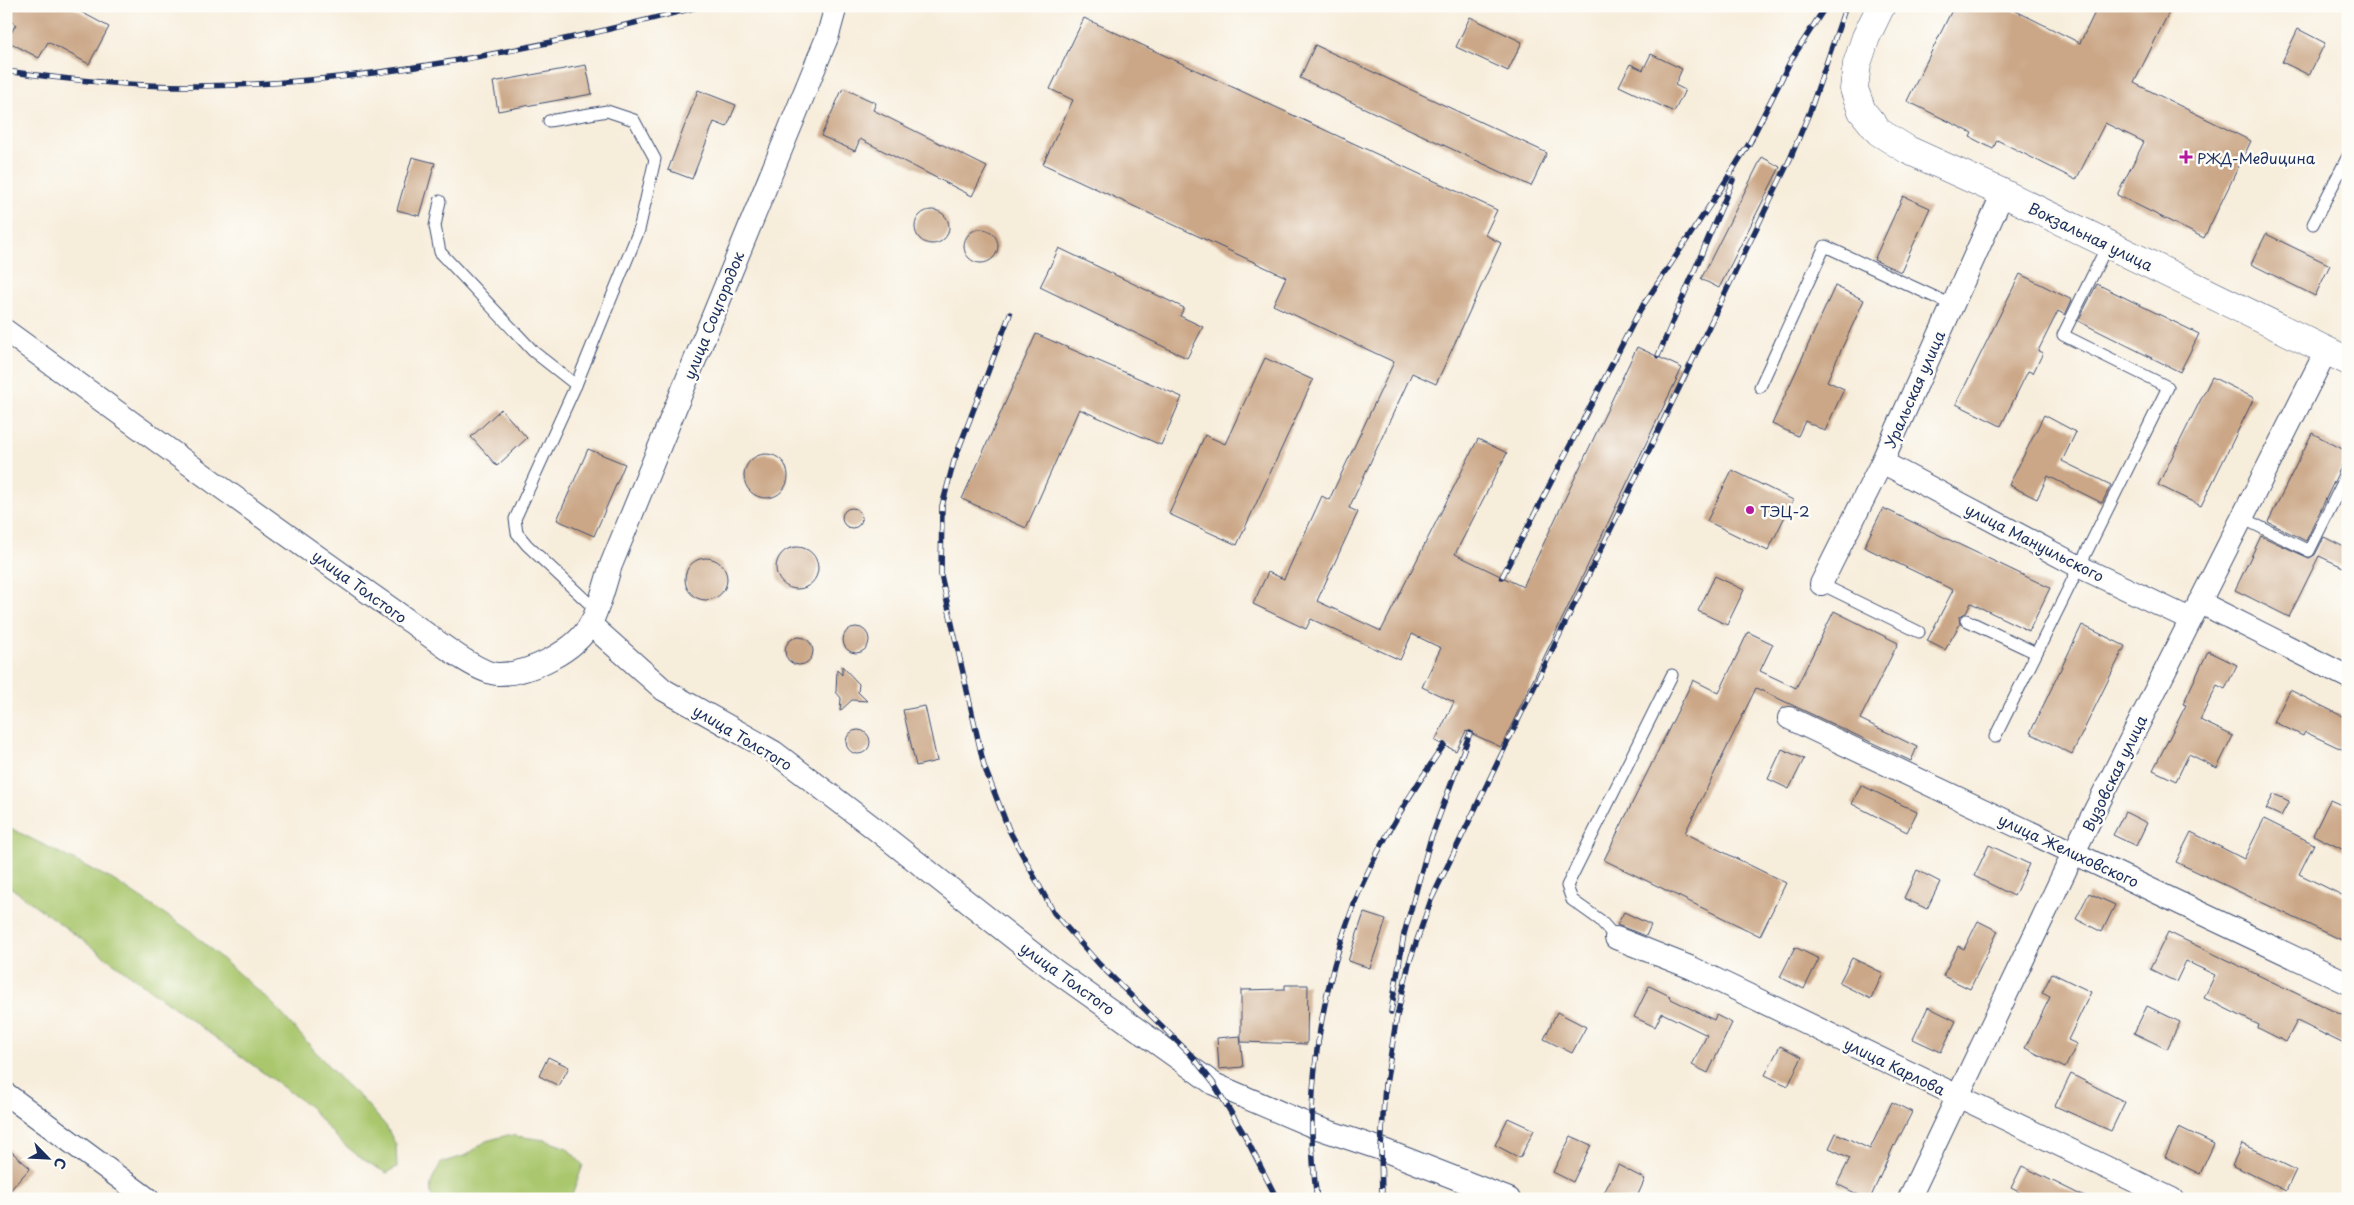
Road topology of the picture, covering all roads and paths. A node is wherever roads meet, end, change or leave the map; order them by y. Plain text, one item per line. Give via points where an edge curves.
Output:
1 (836, 6) edge
2 (1881, 6) edge
3 (549, 120) dead end
4 (2348, 156) edge
5 (2003, 194) junction
6 (440, 201) dead end
7 (2313, 224) dead end
8 (2108, 244) junction
9 (1952, 304) junction
10 (6, 330) edge
11 (2337, 356) edge
12 (576, 385) junction
13 (1760, 387) dead end
14 (1882, 462) junction
15 (2348, 472) edge
16 (2345, 485) edge
17 (2242, 518) junction
18 (2078, 566) junction
19 (1821, 584) joint
20 (2195, 610) junction
21 (593, 617) junction
22 (1966, 620) dead end
23 (1919, 632) dead end
24 (2036, 654) junction
25 (1672, 675) dead end
26 (2348, 677) edge
27 (1789, 718) dead end
28 (1995, 737) dead end
29 (2074, 852) junction
30 (1616, 938) joint
31 (2348, 983) edge
32 (6, 1094) edge
33 (1959, 1096) junction
34 (135, 1195) edge
35 (1509, 1199) edge
36 (1909, 1199) edge
37 (2172, 1199) edge

1 - 21 street, улица Соцгородок via 828,35
2 - 5 street, Вокзальная улица via 1857,64 1854,89 1862,111 1878,132 1908,150
3 - 12 lane via 607,111 634,120 655,159 639,230
4 - 7 lane
5 - 8 street, Вокзальная улица
5 - 9 street, Уральская улица
6 - 12 lane via 435,226 440,252 534,352
8 - 11 street, Вокзальная улица
8 - 18 lane via 2063,335 2168,387
9 - 13 lane via 1825,246
9 - 14 street, Уральская улица
10 - 21 street, улица Толстого via 474,666 496,675 520,673 547,661 575,641
11 - 17 street, Вузовская улица
12 - 21 lane via 515,519 517,533
14 - 18 street, улица Мануильского
14 - 19 street, Уральская улица
15 - 16 lane
16 - 17 lane via 2309,551
17 - 20 street, Вузовская улица
18 - 20 street, улица Мануильского
18 - 24 lane
19 - 23 lane
20 - 26 street, улица Мануильского
20 - 29 street, Вузовская улица
21 - 35 street, улица Толстого via 664,690 774,752 1050,967 1214,1084 1312,1126
22 - 24 lane
24 - 28 lane
25 - 30 lane via 1567,886 1572,900 1600,920
27 - 29 street, улица Желиховского
29 - 31 street, улица Желиховского
29 - 33 street, Вузовская улица
30 - 33 street, улица Карлова via 1692,968
32 - 34 street
33 - 36 street, Вузовская улица
33 - 37 street, улица Карлова

